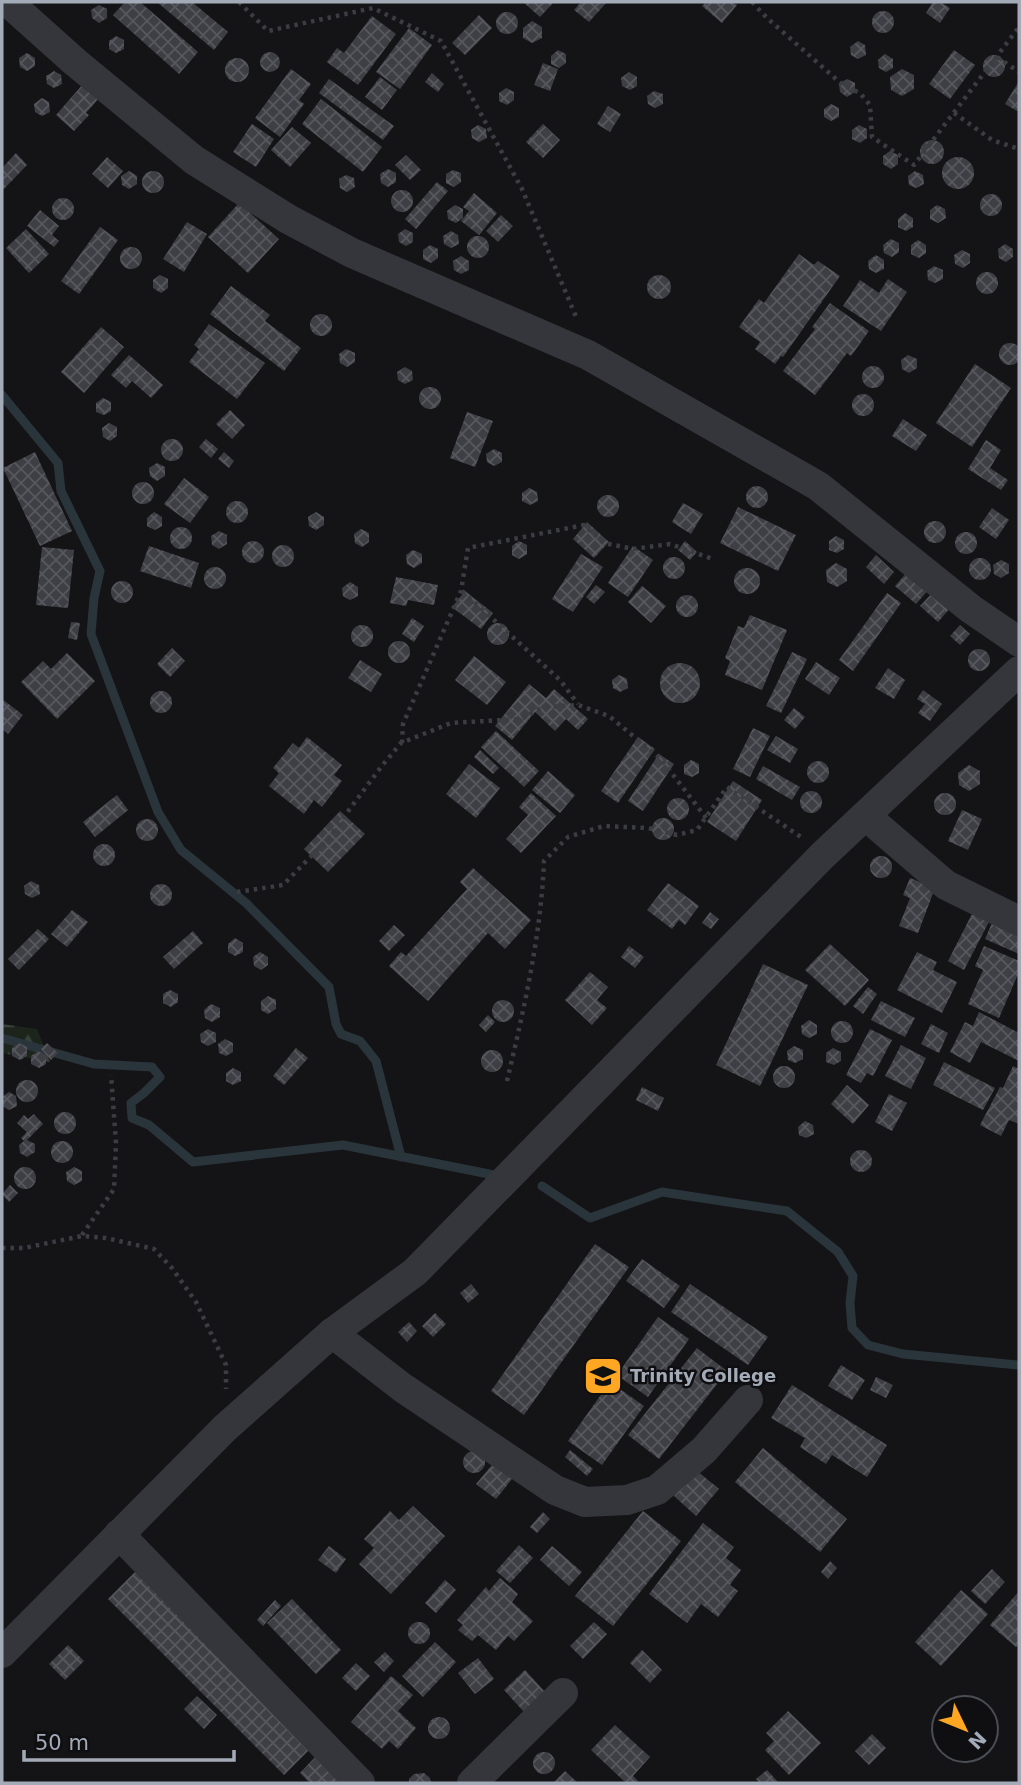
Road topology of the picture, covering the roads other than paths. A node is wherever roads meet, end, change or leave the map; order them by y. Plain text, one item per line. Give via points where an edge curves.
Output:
1 (8, 2) edge
2 (1019, 642) edge
3 (1019, 671) edge
4 (867, 817) junction
5 (1019, 921) edge
6 (332, 1333) junction
7 (748, 1401) dead end
8 (119, 1534) junction
9 (2, 1653) edge
10 (563, 1693) dead end
11 (360, 1783) edge
12 (472, 1783) edge

1 - 2 street via 194,160 352,253 587,355 818,486
3 - 4 street
4 - 5 street via 946,885
4 - 6 street via 822,856 415,1272
6 - 7 street via 403,1388 555,1490 584,1502 627,1500 657,1490 704,1450
6 - 8 street via 225,1428
8 - 9 street
8 - 11 street
10 - 12 street

